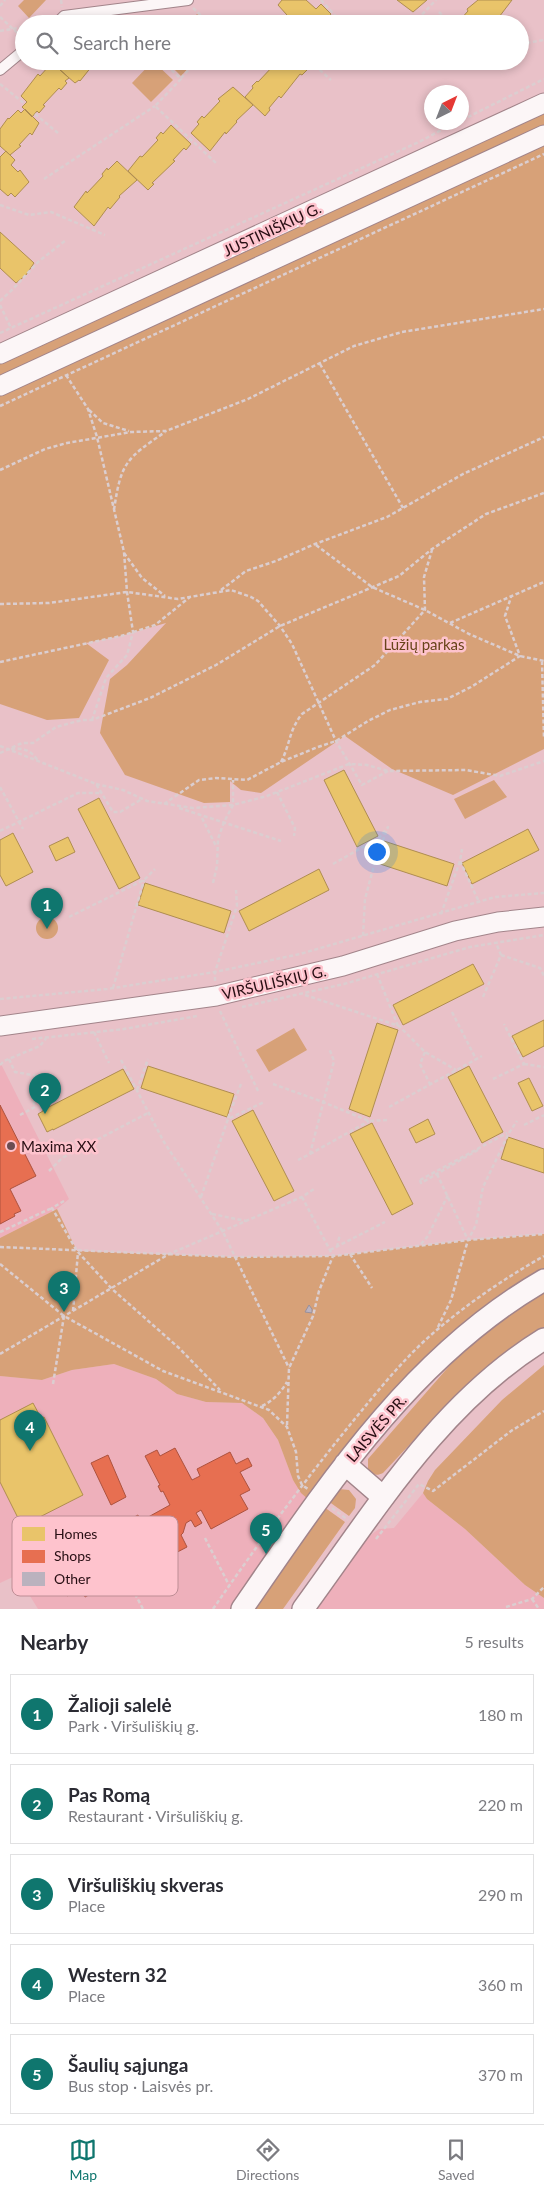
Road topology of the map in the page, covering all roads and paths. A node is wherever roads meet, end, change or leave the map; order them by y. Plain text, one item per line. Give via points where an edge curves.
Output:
1 (5, 0) edge
2 (321, 0) edge
3 (436, 0) edge
4 (188, 1) edge
5 (0, 6) edge
6 (439, 12) dead end
7 (72, 15) edge
8 (201, 15) edge
9 (334, 15) edge
10 (422, 15) edge
11 (442, 15) edge
12 (0, 17) edge
13 (14, 29) joint
14 (0, 31) edge
15 (544, 40) edge
16 (529, 42) edge
17 (15, 58) edge
18 (0, 70) edge
19 (172, 70) edge
20 (189, 70) edge
21 (320, 70) edge
22 (181, 79) junction
23 (544, 79) edge
24 (331, 80) dead end
25 (0, 84) edge
26 (544, 103) edge
27 (25, 104) dead end
28 (155, 106) junction
29 (35, 114) dead end
30 (469, 116) edge
31 (441, 130) edge
32 (58, 133) dead end
33 (544, 135) edge
34 (544, 154) edge
35 (216, 163) dead end
36 (44, 179) dead end
37 (0, 205) edge
38 (105, 235) dead end
39 (66, 240) dead end
40 (0, 303) edge
41 (544, 309) edge
42 (11, 328) junction
43 (0, 333) edge
44 (0, 354) edge
45 (320, 364) junction
46 (66, 376) junction
47 (0, 386) edge
48 (0, 406) edge
49 (88, 409) junction
50 (166, 431) junction
51 (131, 432) junction
52 (97, 437) junction
53 (544, 437) edge
54 (0, 470) edge
55 (544, 493) edge
56 (403, 508) junction
57 (113, 512) junction
58 (315, 544) junction
59 (432, 549) junction
60 (124, 552) junction
61 (544, 582) edge
62 (372, 587) junction
63 (220, 591) junction
64 (127, 592) junction
65 (191, 596) junction
66 (167, 597) junction
67 (511, 598) junction
68 (0, 604) edge
69 (425, 610) junction
70 (450, 623) junction
71 (280, 626) junction
72 (133, 632) junction
73 (520, 656) junction
74 (543, 660) edge
75 (0, 662) edge
76 (318, 701) junction
77 (92, 720) junction
78 (544, 739) edge
79 (336, 741) junction
80 (0, 746) edge
81 (7, 749) junction
82 (0, 753) edge
83 (38, 761) junction
84 (281, 762) junction
85 (544, 762) edge
86 (349, 764) junction
87 (388, 770) junction
88 (233, 780) junction
89 (96, 784) junction
90 (0, 787) edge
91 (278, 792) junction
92 (102, 793) junction
93 (142, 799) junction
94 (163, 805) junction
95 (233, 805) junction
96 (173, 806) junction
97 (200, 815) junction
98 (18, 821) junction
99 (224, 822) junction
100 (23, 829) dead end
101 (0, 831) edge
102 (294, 836) dead end
103 (281, 841) dead end
104 (216, 848) junction
105 (462, 849) dead end
106 (460, 861) junction
107 (333, 864) dead end
108 (155, 868) dead end
109 (144, 880) junction
110 (213, 883) dead end
111 (236, 890) dead end
112 (544, 893) edge
113 (479, 902) junction
114 (441, 914) junction
115 (69, 917) dead end
116 (544, 917) edge
117 (363, 936) junction
118 (496, 942) dead end
119 (501, 955) junction
120 (215, 972) junction
121 (377, 974) dead end
122 (544, 976) edge
123 (113, 988) junction
124 (304, 995) dead end
125 (483, 997) dead end
126 (0, 999) edge
127 (220, 1012) dead end
128 (452, 1012) dead end
129 (504, 1024) dead end
130 (0, 1026) edge
131 (398, 1026) junction
132 (94, 1032) dead end
133 (47, 1037) dead end
134 (329, 1048) dead end
135 (425, 1052) junction
136 (482, 1056) dead end
137 (9, 1059) junction
138 (148, 1059) dead end
139 (476, 1059) junction
140 (121, 1060) dead end
141 (109, 1063) dead end
142 (524, 1064) junction
143 (0, 1065) edge
144 (544, 1066) edge
145 (456, 1070) junction
146 (36, 1076) junction
147 (55, 1079) dead end
148 (493, 1080) dead end
149 (242, 1084) dead end
150 (273, 1084) dead end
151 (430, 1084) junction
152 (137, 1090) junction
153 (259, 1093) dead end
154 (264, 1102) dead end
155 (323, 1102) junction
156 (389, 1107) dead end
157 (149, 1112) junction
158 (20, 1115) dead end
159 (544, 1115) edge
160 (228, 1119) junction
161 (389, 1120) dead end
162 (369, 1121) junction
163 (517, 1122) dead end
164 (524, 1125) dead end
165 (509, 1133) junction
166 (481, 1148) junction
167 (310, 1154) junction
168 (298, 1160) dead end
169 (49, 1171) dead end
170 (437, 1174) junction
171 (314, 1189) dead end
172 (448, 1195) junction
173 (202, 1197) junction
174 (302, 1197) junction
175 (64, 1201) dead end
176 (52, 1208) junction
177 (212, 1214) junction
178 (246, 1221) junction
179 (385, 1222) dead end
180 (0, 1232) edge
181 (223, 1232) junction
182 (340, 1234) dead end
183 (544, 1234) edge
184 (468, 1240) junction
185 (420, 1246) junction
186 (0, 1247) edge
187 (337, 1247) junction
188 (330, 1250) junction
189 (77, 1252) junction
190 (169, 1254) junction
191 (349, 1254) junction
192 (333, 1256) junction
193 (236, 1257) junction
194 (0, 1264) edge
195 (544, 1280) edge
196 (372, 1288) dead end
197 (112, 1289) junction
198 (73, 1311) junction
199 (64, 1316) junction
200 (438, 1328) dead end
201 (544, 1339) edge
202 (0, 1354) edge
203 (289, 1368) junction
204 (287, 1382) junction
205 (53, 1384) dead end
206 (221, 1391) junction
207 (261, 1406) junction
208 (544, 1411) edge
209 (287, 1427) junction
210 (345, 1464) junction
211 (419, 1484) dead end
212 (302, 1485) dead end
213 (383, 1497) junction
214 (204, 1538) dead end
215 (229, 1586) dead end
216 (544, 1587) edge
217 (136, 1596) edge
218 (532, 1599) junction
219 (506, 1607) dead end
220 (143, 1609) edge
221 (242, 1609) edge
222 (303, 1609) edge
223 (539, 1609) edge

1 - 5 path
2 - 9 path
3 - 10 path
4 - 7 street
4 - 8 path
6 - 11 path
12 - 13 path
13 - 14 path
15 - 16 path
17 - 18 street
19 - 22 path
20 - 22 path
21 - 24 path
22 - 28 path
23 - 30 path
25 - 27 path
26 - 44 main road, JUSTINIŠKIŲ G.
28 - 35 path
28 - 36 path
29 - 32 path
31 - 42 path
33 - 47 main road, JUSTINIŠKIŲ G.
34 - 46 path
37 - 38 path via 29,215 51,212
39 - 40 path via 38,262
40 - 42 path
41 - 45 path via 402,332 354,346
42 - 43 path
45 - 50 path via 248,399
45 - 56 path
46 - 48 path
46 - 49 path
49 - 51 path via 103,423
49 - 52 path
50 - 51 path
50 - 57 path via 135,452 122,469
51 - 52 path
52 - 54 path via 45,449
52 - 57 path
53 - 56 path via 463,474
55 - 59 path via 486,514
56 - 58 path
57 - 60 path
58 - 62 path
58 - 63 path via 246,571
59 - 62 path via 399,576
59 - 69 path via 424,577
60 - 64 path
60 - 66 path via 142,578
61 - 67 path
62 - 69 path
62 - 71 path
63 - 65 path
63 - 71 path via 231,590 258,601
64 - 66 path
64 - 68 path via 49,603
64 - 72 path
65 - 66 path
65 - 72 path via 155,625
67 - 70 path
67 - 73 path via 505,616
69 - 70 path
69 - 76 path via 375,665
70 - 73 path
71 - 76 path via 292,644
71 - 77 path via 216,665 150,698
72 - 75 path
72 - 77 path via 127,655 106,678
73 - 74 path
73 - 79 path via 471,688 447,699 390,710
74 - 78 path
76 - 79 path
76 - 84 path via 293,726
77 - 81 path via 56,727 33,743
79 - 84 path
79 - 86 path
80 - 81 path
81 - 82 path
81 - 83 path
81 - 83 path via 30,752
83 - 89 path
84 - 88 path via 247,780
85 - 87 path via 500,776 466,770
86 - 87 path
86 - 87 path via 362,785
86 - 91 path
88 - 94 path via 199,780
88 - 95 path
89 - 92 path
89 - 93 path via 123,790
90 - 98 path
91 - 95 path
91 - 102 path via 295,828
92 - 93 path via 113,812 120,812
92 - 98 path via 78,793
93 - 94 path
94 - 96 path
95 - 96 path
95 - 99 path
96 - 97 path
97 - 99 path
97 - 104 path
98 - 100 path
98 - 101 path
99 - 103 path
99 - 104 path
104 - 110 path via 217,866
105 - 106 path
106 - 113 path
106 - 114 path
107 - 117 path via 378,838 388,827 365,899
108 - 109 path
109 - 115 path
109 - 123 path
111 - 120 path via 237,906
112 - 113 path via 495,897
113 - 114 path
114 - 117 path
116 - 130 main road, VIRŠULIŠKIŲ G. via 455,931 343,966 216,996
117 - 120 path via 300,954
118 - 119 path
119 - 122 path via 540,968
119 - 125 path
120 - 123 path
121 - 131 path
123 - 126 path
124 - 131 path
127 - 153 path
128 - 139 path
129 - 142 path
131 - 135 path
132 - 141 path
133 - 137 path via 40,1046
134 - 155 path via 334,1061
135 - 145 path
135 - 151 path via 420,1064
136 - 139 path
137 - 143 path
137 - 146 path via 16,1072
138 - 152 path
139 - 145 path
140 - 152 path
142 - 144 path
142 - 148 path
145 - 151 path
146 - 147 path
146 - 158 path via 32,1099 35,1107
149 - 160 path
150 - 155 path
151 - 156 path
152 - 157 path
154 - 160 path
155 - 162 path
155 - 167 path
157 - 169 path via 62,1158
157 - 173 path via 164,1142
159 - 164 path
160 - 173 path
161 - 162 path
162 - 167 path
163 - 165 path
165 - 166 path
165 - 184 path via 483,1186 476,1226
166 - 170 path
166 - 170 path via 420,1180 421,1183
167 - 168 path
170 - 172 path
171 - 174 path
172 - 184 path
172 - 185 path
173 - 177 path
174 - 178 path
174 - 188 path
175 - 176 path
176 - 180 path
176 - 189 path
177 - 178 path
177 - 181 path
178 - 181 path
179 - 187 path
181 - 190 path
181 - 193 path
182 - 187 path
183 - 184 path
184 - 185 path
184 - 200 path via 451,1300
185 - 191 path
186 - 189 path
187 - 188 path
188 - 192 path
189 - 190 path
189 - 197 path
189 - 198 path
190 - 193 path
190 - 197 path
191 - 192 path
191 - 196 path
192 - 193 path
192 - 203 path via 313,1316
193 - 203 path
194 - 199 path
195 - 210 main road, LAISVĖS PR. via 484,1319 447,1351 401,1397
197 - 198 path
197 - 206 path via 179,1348
198 - 199 path
199 - 202 path
199 - 205 path
199 - 206 path via 163,1371
201 - 213 main road via 491,1376 463,1402
203 - 204 path
204 - 207 path via 274,1398
204 - 209 path
206 - 207 path
207 - 209 path
208 - 211 path via 433,1491
209 - 212 path
210 - 213 main road
210 - 221 main road, LAISVĖS PR.
213 - 222 main road
214 - 215 path
216 - 218 path
217 - 220 path
218 - 219 path
218 - 223 path

